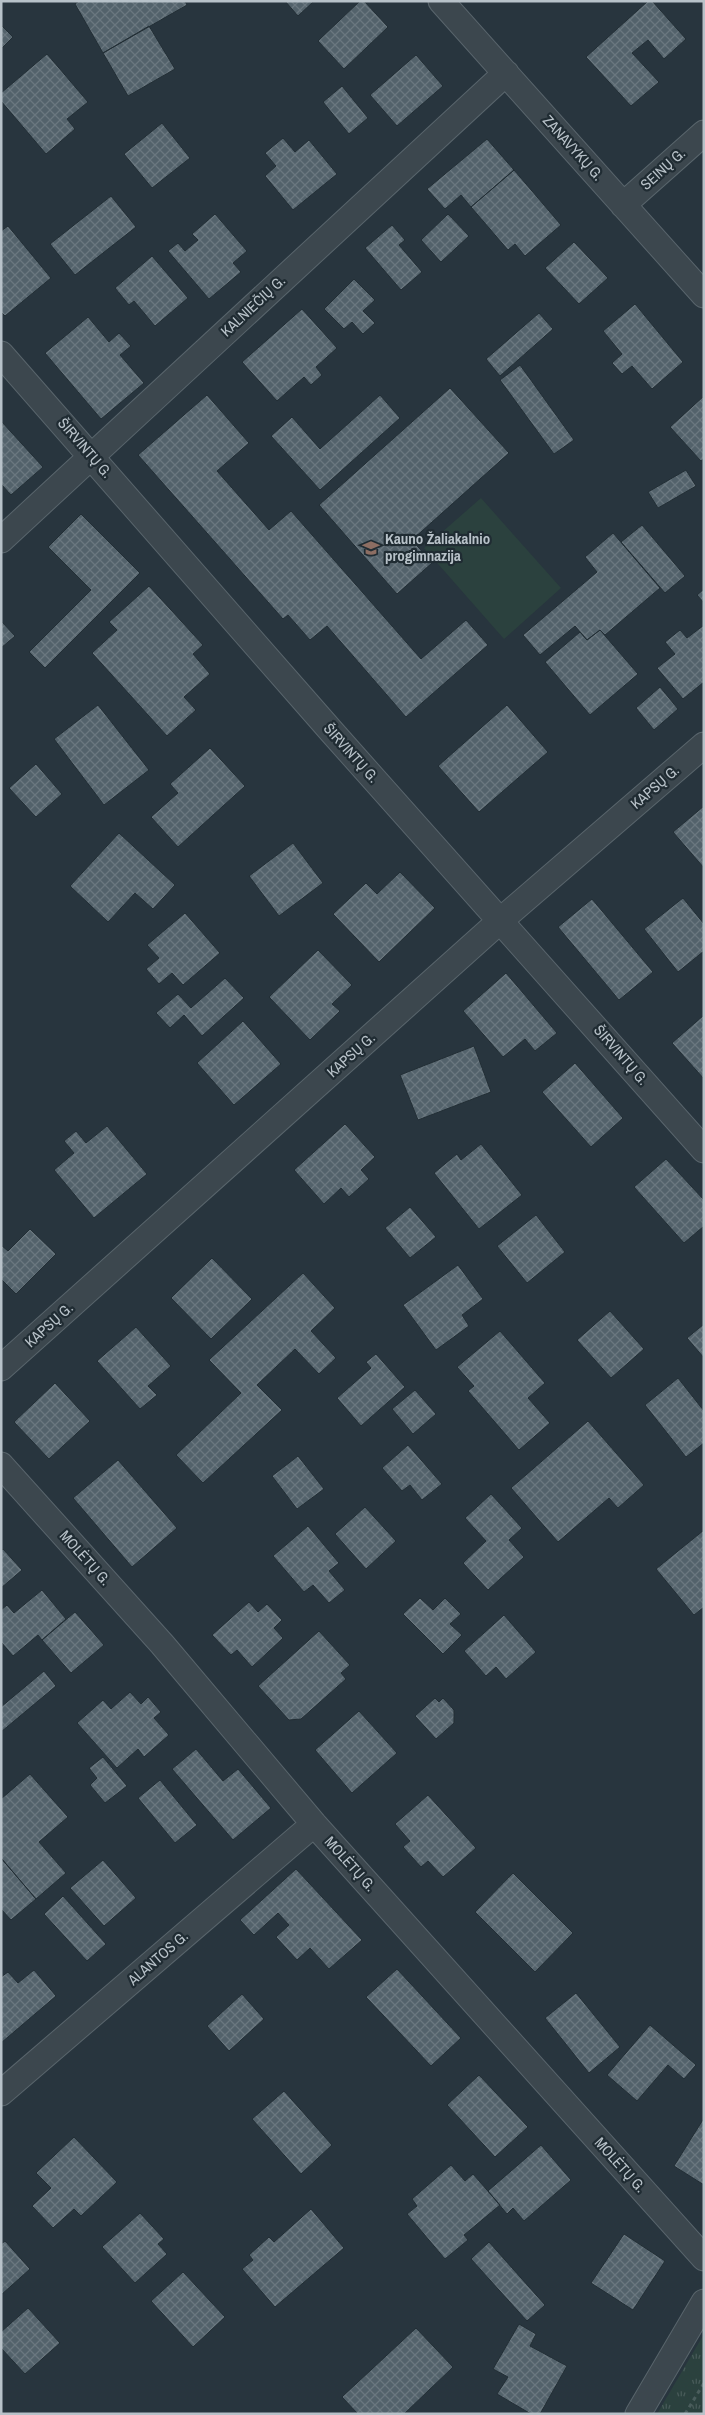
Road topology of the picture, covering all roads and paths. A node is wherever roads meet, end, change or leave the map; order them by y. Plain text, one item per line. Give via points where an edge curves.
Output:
1 (441, 1) edge
2 (506, 73) junction
3 (704, 133) edge
4 (623, 205) junction
5 (704, 295) edge
6 (1, 354) edge
7 (92, 455) junction
8 (1, 540) edge
9 (704, 745) edge
10 (502, 920) junction
11 (704, 1150) edge
12 (1, 1368) edge
13 (1, 1465) edge
14 (314, 1824) junction
15 (1, 2093) edge
16 (704, 2258) edge
17 (704, 2302) edge
18 (704, 2384) edge
19 (638, 2414) edge
20 (685, 2414) edge

1 - 2 street, ZANAVYKŲ G.
2 - 4 street, ZANAVYKŲ G.
2 - 7 street, KALNIEČIŲ G.
3 - 4 street, SEINŲ G.
4 - 5 street, ZANAVYKŲ G.
6 - 7 street, ŠIRVINTŲ G.
7 - 8 street, KALNIEČIŲ G.
7 - 10 street, ŠIRVINTŲ G. via 332,732
9 - 10 street, KAPSŲ G.
10 - 11 street, ŠIRVINTŲ G.
10 - 12 street, KAPSŲ G.
13 - 14 street, MOLĖTŲ G. via 162,1644
14 - 15 street, ALANTOS G.
14 - 16 street, MOLĖTŲ G.
17 - 19 street
18 - 20 path

